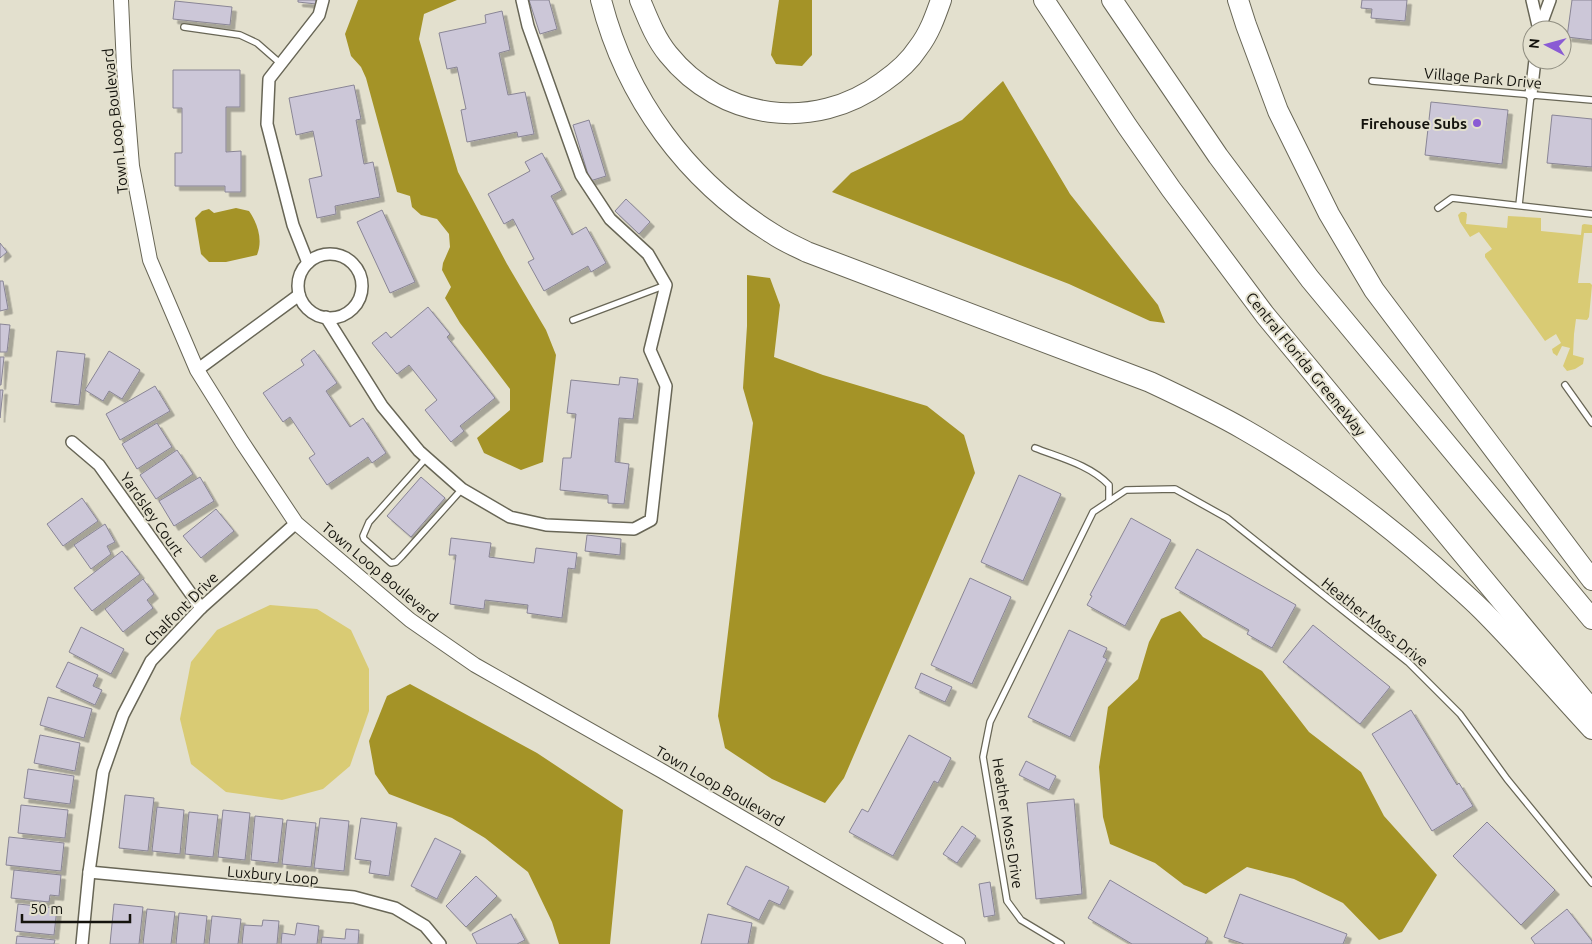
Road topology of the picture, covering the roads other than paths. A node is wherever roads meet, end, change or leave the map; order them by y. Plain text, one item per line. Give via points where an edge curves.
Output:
1 (121, 0) edge
2 (323, 0) edge
3 (522, 0) edge
4 (601, 0) edge
5 (640, 0) edge
6 (941, 0) edge
7 (1044, 0) edge
8 (1112, 0) edge
9 (1238, 0) edge
10 (1532, 0) edge
11 (1550, 0) edge
12 (1537, 20) edge
13 (1543, 20) edge
14 (184, 27) dead end
15 (281, 64) junction
16 (1534, 70) edge
17 (1372, 81) dead end
18 (1531, 94) junction
19 (1592, 100) edge
20 (1519, 205) junction
21 (1438, 208) dead end
22 (1592, 214) edge
23 (308, 262) junction
24 (666, 285) junction
25 (299, 295) junction
26 (326, 318) junction
27 (573, 320) dead end
28 (197, 370) junction
29 (1565, 385) dead end
30 (1592, 423) edge
31 (72, 442) dead end
32 (1035, 448) dead end
33 (427, 457) junction
34 (462, 489) junction
35 (1109, 501) junction
36 (296, 523) junction
37 (1592, 580) edge
38 (201, 608) junction
39 (1592, 619) edge
40 (1592, 710) edge
41 (1592, 729) edge
42 (89, 872) junction
43 (1592, 883) edge
44 (82, 944) edge
45 (440, 944) edge
46 (958, 944) edge
47 (1061, 944) edge

1 - 28 street, Town Loop Boulevard via 132,166 150,260
2 - 15 street via 319,15
3 - 24 street via 528,26 581,175 610,219 648,254
4 - 41 highway via 623,66 660,130 701,177 746,216 807,252 1150,382 1285,454 1366,509 1482,609
5 - 6 highway via 652,30 667,54 702,86 740,105 764,112 793,114 845,104 870,92 899,71 934,21
7 - 40 highway, Central Florida GreeneWay via 1127,126 1247,292
8 - 39 highway via 1218,156 1304,272
9 - 37 highway via 1278,111 1329,214 1374,290
10 - 12 street
11 - 13 street
14 - 15 lane via 240,35 257,43
15 - 23 street via 269,79 267,124 293,224
16 - 18 street
17 - 18 lane, Village Park Drive
18 - 19 lane, Village Park Drive
18 - 20 lane
20 - 21 lane via 1452,198
20 - 22 lane
23 - 25 street via 299,278
23 - 26 street via 316,256 337,254 351,262 360,275 362,286 354,306 347,313
24 - 27 lane
24 - 34 street via 650,350 666,386 651,520 634,529 546,524 510,517
25 - 26 street via 309,310
25 - 28 street
26 - 33 street via 382,406
28 - 36 street, Town Loop Boulevard
29 - 30 lane
31 - 38 street, Yardsley Court via 99,464
32 - 35 lane via 1100,476 1109,485
33 - 34 street
33 - 34 lane via 369,522 363,536 377,551 391,563 396,562
35 - 43 lane, Heather Moss Drive via 1126,490 1175,490 1227,518 1414,668 1460,714 1507,779
35 - 47 lane, Heather Moss Drive via 1093,512 990,722 984,757 1007,901 1021,920
36 - 38 street, Chalfont Drive
36 - 46 street, Town Loop Boulevard via 410,620 475,665
38 - 42 street, Chalfont Drive via 150,661 123,715 103,772
42 - 44 street, Chalfont Drive
42 - 45 street, Luxbury Loop via 354,898 395,908 425,926

